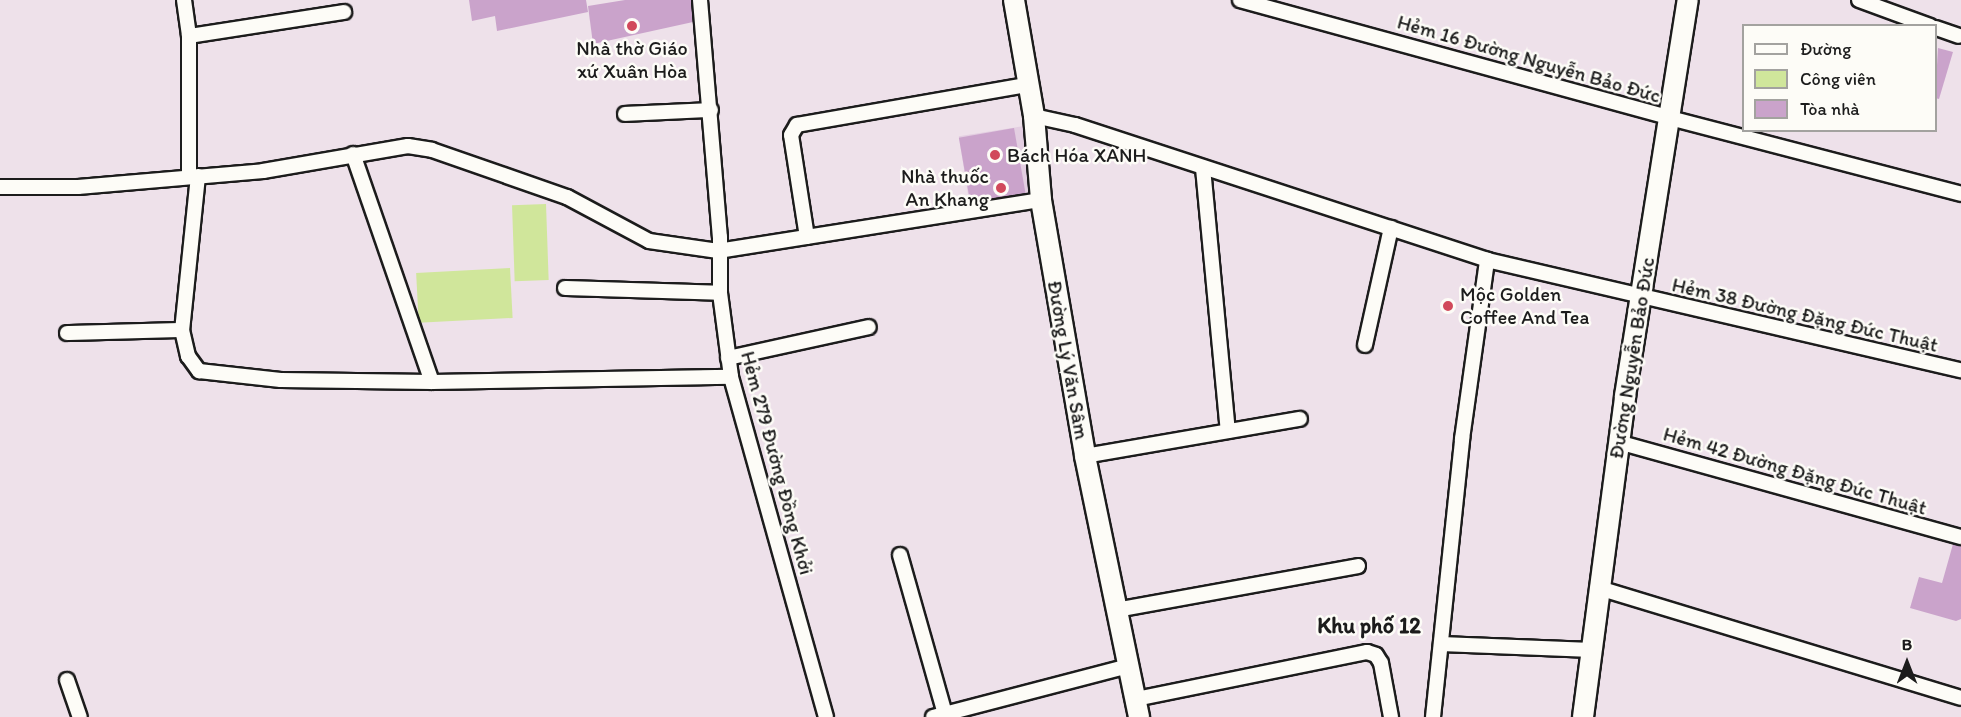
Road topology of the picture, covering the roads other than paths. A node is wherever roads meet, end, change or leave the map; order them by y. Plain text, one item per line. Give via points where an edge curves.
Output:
1 (184, 0) edge
2 (700, 0) edge
3 (1014, 0) edge
4 (1240, 0) edge
5 (1688, 0) edge
6 (1859, 0) edge
7 (344, 12) dead end
8 (1925, 24) edge
9 (1937, 29) edge
10 (189, 36) junction
11 (1959, 36) dead end
12 (1027, 85) junction
13 (711, 110) junction
14 (625, 114) dead end
15 (1034, 116) junction
16 (1670, 118) junction
17 (353, 154) junction
18 (1203, 168) junction
19 (193, 177) junction
20 (0, 187) edge
21 (1961, 194) edge
22 (1041, 200) junction
23 (1391, 228) junction
24 (807, 237) junction
25 (718, 251) junction
26 (1486, 260) junction
27 (565, 288) dead end
28 (720, 293) junction
29 (1640, 297) junction
30 (869, 327) dead end
31 (182, 330) junction
32 (67, 333) dead end
33 (1365, 345) dead end
34 (728, 358) junction
35 (1961, 370) edge
36 (731, 377) junction
37 (432, 382) junction
38 (1300, 419) dead end
39 (1228, 431) junction
40 (1618, 442) junction
41 (1085, 456) junction
42 (1961, 537) edge
43 (900, 555) dead end
44 (1358, 566) dead end
45 (1599, 588) junction
46 (1116, 610) junction
47 (1441, 644) junction
48 (1592, 650) junction
49 (1129, 666) junction
50 (67, 680) dead end
51 (1961, 698) edge
52 (1137, 708) edge
53 (939, 716) edge
54 (80, 717) edge
55 (826, 717) edge
56 (1391, 717) edge
57 (1433, 717) edge
58 (1583, 717) edge

1 - 10 street
2 - 13 street, Hẻm 279 Đường Đồng Khởi
3 - 12 street, Đường Lý Văn Sâm
4 - 16 street, Hẻm 16 Đường Nguyễn Bảo Đức
5 - 16 street, Đường Nguyễn Bảo Đức
6 - 8 street
7 - 10 street
9 - 11 street
10 - 19 street
12 - 15 street, Đường Lý Văn Sâm
12 - 24 street via 797,125 791,135
13 - 14 street
13 - 25 street, Hẻm 279 Đường Đồng Khởi
15 - 18 street, Hẻm 38 Đường Đặng Đức Thuật via 1075,124
15 - 22 street, Đường Lý Văn Sâm
16 - 21 street, Hẻm 16 Đường Nguyễn Bảo Đức
16 - 29 street, Đường Nguyễn Bảo Đức
17 - 19 street via 263,171
17 - 25 street via 408,146 432,150 567,197 649,241
17 - 37 street
18 - 23 street, Hẻm 38 Đường Đặng Đức Thuật
18 - 39 street
19 - 20 street via 78,187
19 - 31 street
22 - 24 street
22 - 41 street, Đường Lý Văn Sâm
23 - 26 street, Hẻm 38 Đường Đặng Đức Thuật
23 - 33 street
24 - 25 street
25 - 28 street, Hẻm 279 Đường Đồng Khởi
26 - 29 street, Hẻm 38 Đường Đặng Đức Thuật
26 - 47 street
27 - 28 street
28 - 34 street, Hẻm 279 Đường Đồng Khởi
29 - 35 street, Hẻm 38 Đường Đặng Đức Thuật
29 - 40 street, Đường Nguyễn Bảo Đức
30 - 34 street
31 - 32 street
31 - 37 street via 188,356 199,371 227,377
34 - 36 street, Hẻm 279 Đường Đồng Khởi
36 - 37 street
36 - 55 street, Hẻm 279 Đường Đồng Khởi
38 - 39 street
39 - 41 street
40 - 42 street, Hẻm 42 Đường Đặng Đức Thuật
40 - 45 street, Đường Nguyễn Bảo Đức
41 - 46 street, Đường Lý Văn Sâm
43 - 53 street
44 - 46 street
45 - 48 street, Đường Nguyễn Bảo Đức
45 - 51 street
46 - 49 street, Đường Lý Văn Sâm
47 - 48 street
47 - 57 street
48 - 58 street, Đường Nguyễn Bảo Đức
49 - 52 street, Đường Lý Văn Sâm
49 - 53 street
50 - 54 street
52 - 56 street via 1367,652 1376,655 1381,663

